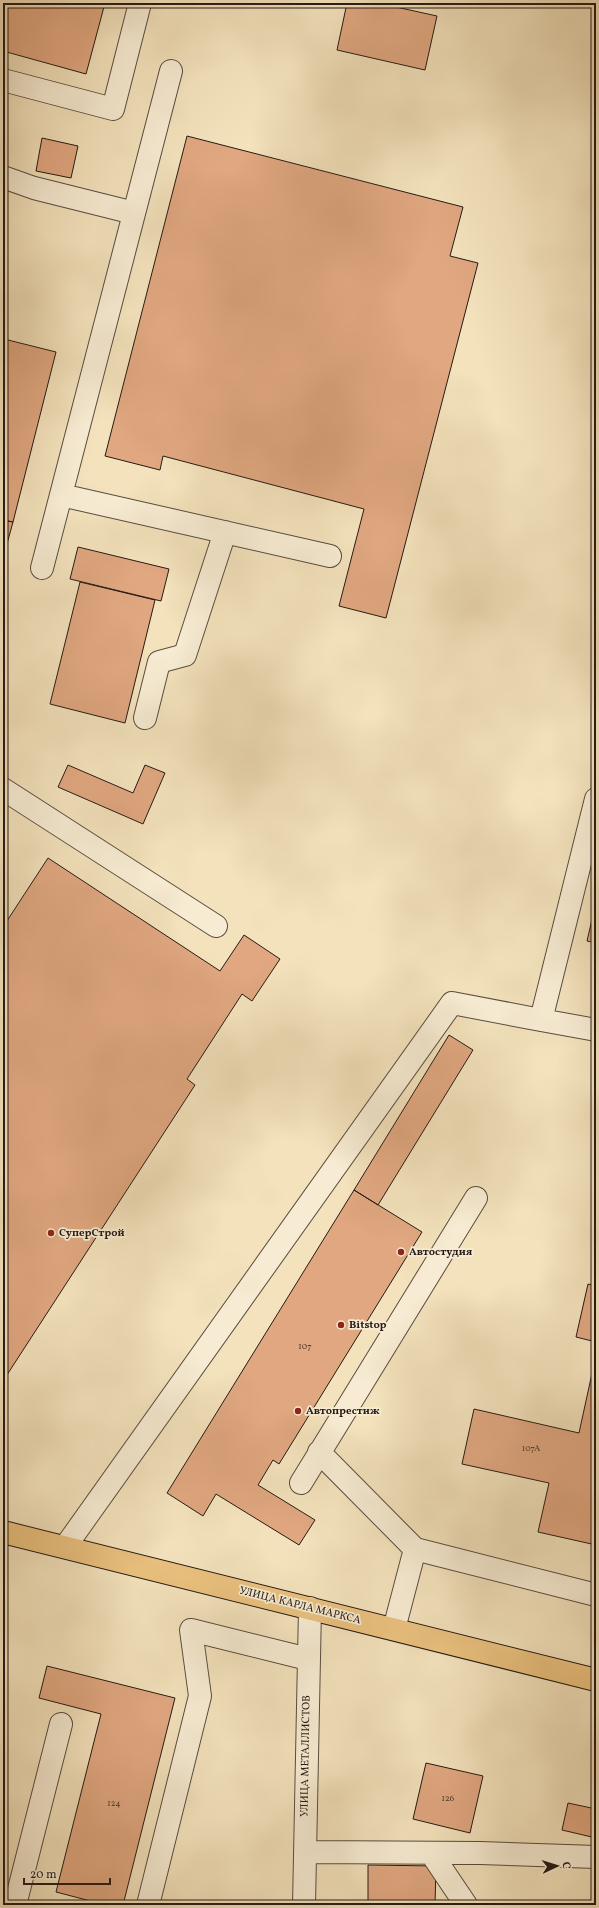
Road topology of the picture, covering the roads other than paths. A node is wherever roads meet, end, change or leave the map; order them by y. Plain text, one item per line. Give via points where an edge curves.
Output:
1 (140, 3) edge
2 (171, 71) dead end
3 (3, 80) edge
4 (3, 177) edge
5 (134, 213) junction
6 (61, 495) junction
7 (225, 532) junction
8 (330, 556) dead end
9 (42, 568) dead end
10 (145, 718) dead end
11 (3, 789) edge
12 (596, 799) edge
13 (216, 926) dead end
14 (541, 1020) junction
15 (596, 1030) edge
16 (476, 1198) dead end
17 (319, 1452) junction
18 (301, 1483) dead end
19 (3, 1532) edge
20 (65, 1548) junction
21 (415, 1549) junction
22 (596, 1595) edge
23 (310, 1608) junction
24 (394, 1629) junction
25 (308, 1659) junction
26 (596, 1680) edge
27 (61, 1724) dead end
28 (305, 1852) junction
29 (431, 1853) junction
30 (596, 1857) edge
31 (15, 1905) edge
32 (148, 1905) edge
33 (304, 1905) edge
34 (466, 1905) edge

1 - 3 street via 112,109
2 - 5 street
4 - 5 street via 34,188
5 - 6 street
6 - 7 street
6 - 9 street
7 - 8 street
7 - 10 street via 185,654 159,662
11 - 13 street
12 - 14 street
14 - 15 street
14 - 20 street via 452,1003
16 - 17 street
17 - 18 street
17 - 21 street
19 - 20 main road, УЛИЦА КАРЛА МАРКСА
20 - 23 main road, УЛИЦА КАРЛА МАРКСА
21 - 22 street
21 - 24 street
23 - 24 main road, УЛИЦА КАРЛА МАРКСА
23 - 25 street, УЛИЦА МЕТАЛЛИСТОВ
24 - 26 main road, УЛИЦА КАРЛА МАРКСА
25 - 28 street, УЛИЦА МЕТАЛЛИСТОВ
25 - 32 street via 192,1630 200,1696
27 - 31 street
28 - 29 street
28 - 33 street, УЛИЦА МЕТАЛЛИСТОВ
29 - 30 street
29 - 34 street

